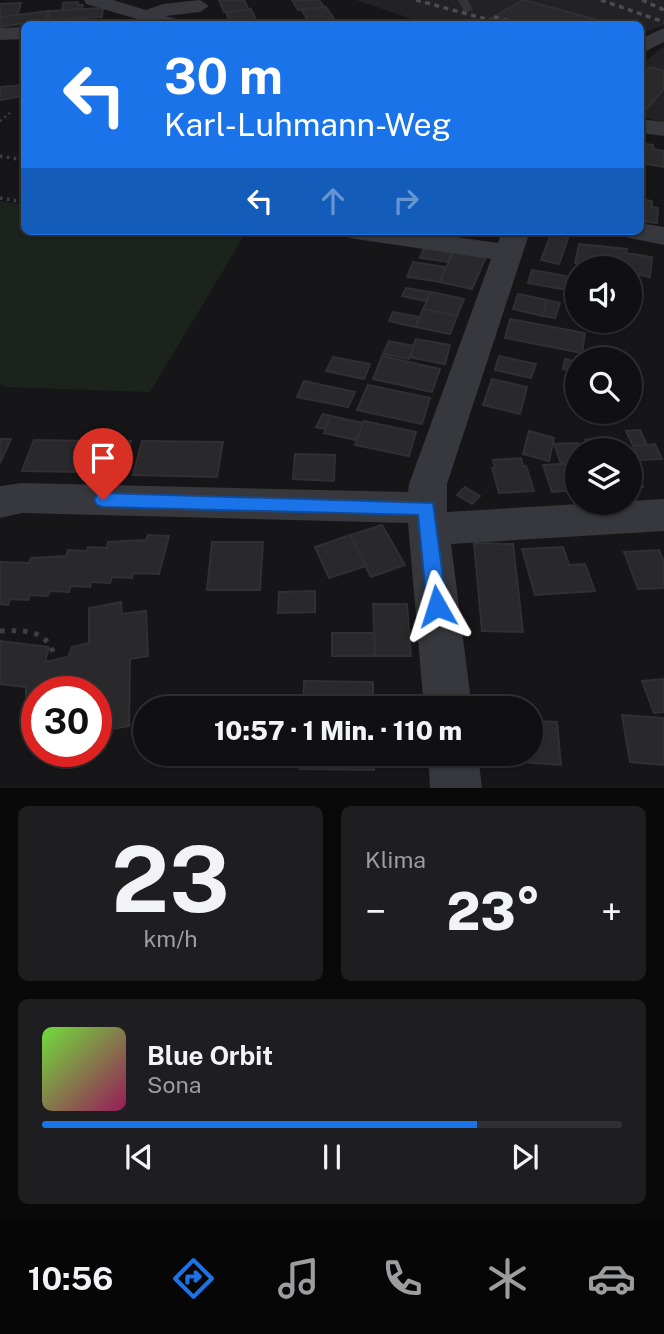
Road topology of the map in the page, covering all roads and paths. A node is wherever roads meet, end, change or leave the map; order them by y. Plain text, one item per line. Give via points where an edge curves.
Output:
1 (93, 0) edge
2 (200, 6) dead end
3 (156, 21) edge
4 (21, 33) edge
5 (0, 34) edge
6 (664, 34) edge
7 (644, 46) edge
8 (9, 113) dead end
9 (0, 121) edge
10 (644, 127) edge
11 (664, 129) edge
12 (0, 156) edge
13 (21, 160) edge
14 (0, 198) edge
15 (21, 202) edge
16 (644, 233) edge
17 (413, 235) edge
18 (664, 236) edge
19 (512, 242) edge
20 (0, 502) edge
21 (664, 515) edge
22 (428, 518) junction
23 (0, 631) edge
24 (55, 658) dead end
25 (447, 696) edge
26 (454, 766) edge
27 (456, 788) edge

1 - 3 street
2 - 3 street via 163,10
4 - 5 street
6 - 7 street
8 - 9 path
10 - 11 street
12 - 13 path
14 - 15 path
16 - 18 street
17 - 19 street
19 - 22 street via 428,484
20 - 22 street via 22,498
21 - 22 street
22 - 25 street
23 - 24 path via 41,634 53,645
26 - 27 street

